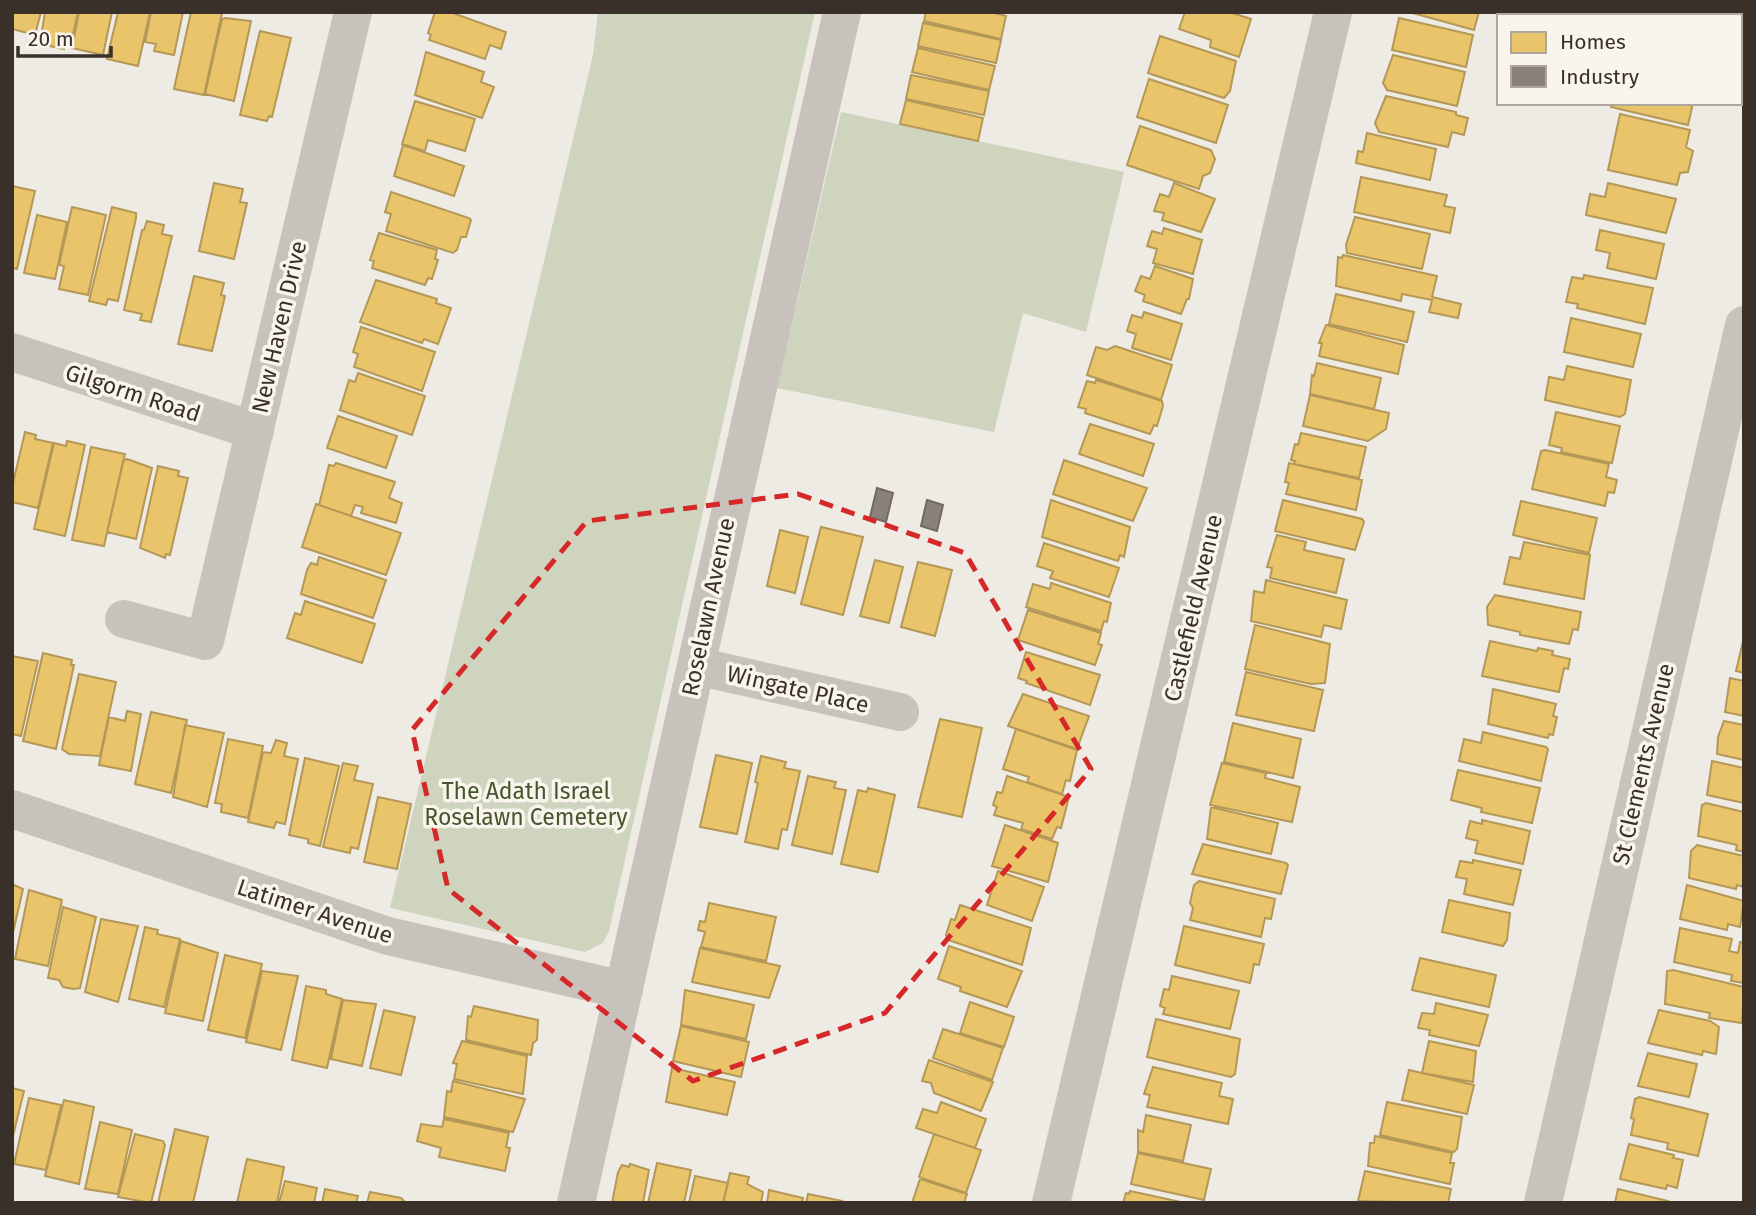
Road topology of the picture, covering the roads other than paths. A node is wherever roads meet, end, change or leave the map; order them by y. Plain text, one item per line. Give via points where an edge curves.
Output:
1 (353, 12) edge
2 (842, 12) edge
3 (1333, 12) edge
4 (1744, 325) edge
5 (12, 352) edge
6 (255, 431) junction
7 (124, 620) dead end
8 (696, 666) junction
9 (900, 712) dead end
10 (12, 809) edge
11 (624, 990) junction
12 (576, 1203) edge
13 (1051, 1203) edge
14 (1543, 1203) edge

1 - 6 street, New Haven Drive
2 - 8 street, Roselawn Avenue
3 - 13 street, Castlefield Avenue
4 - 14 street, St Clements Avenue
5 - 6 street, Gilgorm Road
6 - 7 street, New Haven Drive via 205,641
8 - 9 street, Wingate Place
8 - 11 street, Roselawn Avenue
10 - 11 street, Latimer Avenue via 388,936
11 - 12 street, Roselawn Avenue

